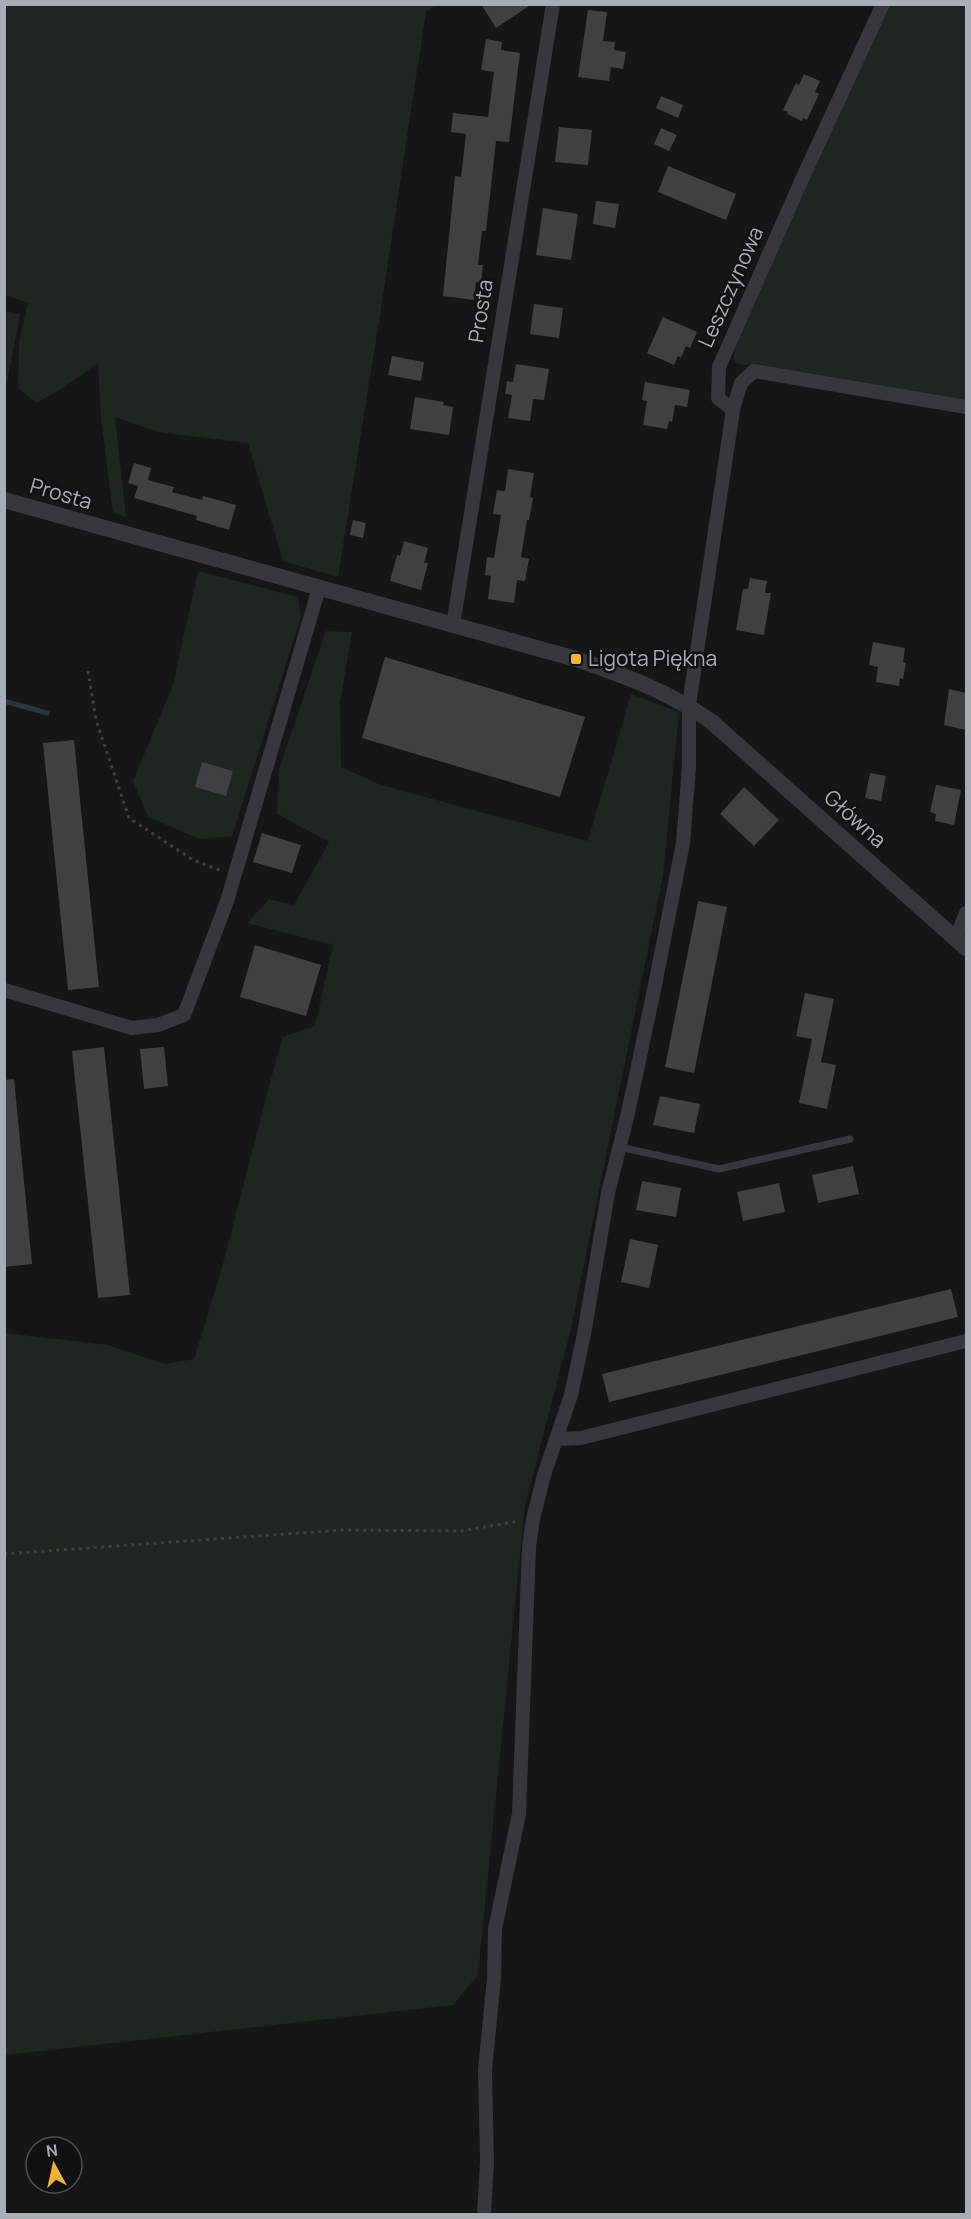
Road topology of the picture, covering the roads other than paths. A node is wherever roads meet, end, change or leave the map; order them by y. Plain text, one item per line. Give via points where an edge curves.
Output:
1 (553, 4) edge
2 (883, 4) edge
3 (966, 407) edge
4 (733, 410) junction
5 (4, 500) edge
6 (319, 588) junction
7 (453, 625) junction
8 (689, 705) junction
9 (713, 723) joint
10 (966, 913) edge
11 (961, 943) edge
12 (4, 990) edge
13 (850, 1139) dead end
14 (620, 1147) junction
15 (966, 1341) edge
16 (557, 1439) junction
17 (484, 2214) edge

1 - 7 street, Prosta
2 - 4 street, Leszczynowa via 719,367 718,398
3 - 4 street via 754,371 741,383
4 - 8 street
5 - 6 street, Prosta
6 - 7 street, Prosta
6 - 12 street via 227,901 184,1015 158,1025 132,1028
7 - 8 street, Prosta via 632,678
8 - 9 street, Prosta
8 - 14 street via 686,821
9 - 11 street, Główna
10 - 11 street
13 - 14 lane via 719,1169
14 - 16 street via 571,1395
15 - 16 street via 581,1438
16 - 17 street via 533,1519 526,1579 519,1814 495,1929 485,2070

